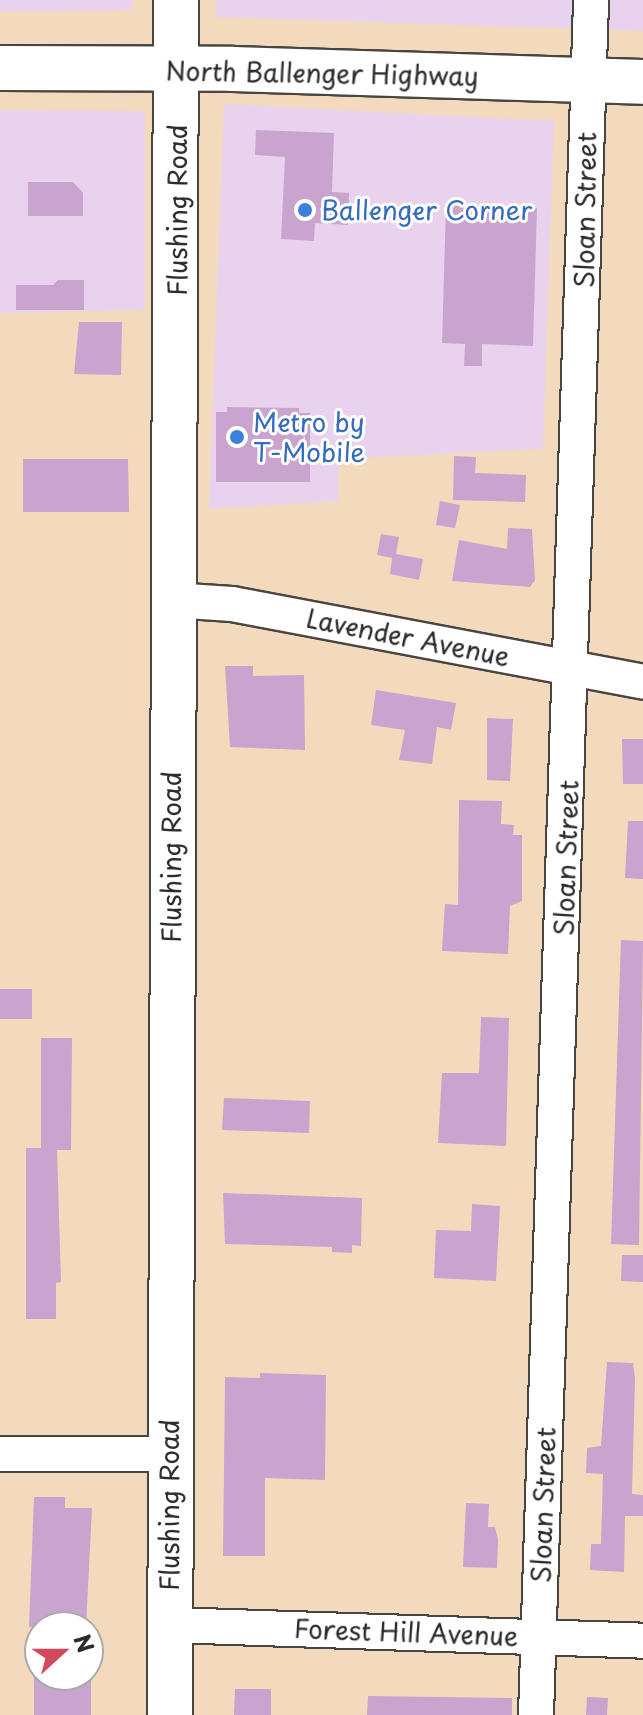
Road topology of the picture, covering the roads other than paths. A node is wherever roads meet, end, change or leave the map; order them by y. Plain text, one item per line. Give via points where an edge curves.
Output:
1 (176, 0) edge
2 (591, 0) edge
3 (0, 68) edge
4 (177, 69) junction
5 (589, 80) junction
6 (643, 82) edge
7 (172, 600) junction
8 (572, 668) junction
9 (643, 682) edge
10 (0, 1454) edge
11 (169, 1454) junction
12 (170, 1625) junction
13 (539, 1637) junction
14 (643, 1641) edge
15 (170, 1715) edge
16 (536, 1715) edge

1 - 4 main road, Flushing Road
2 - 5 street, Sloan Street
3 - 4 main road, North Ballenger Highway
4 - 5 main road, North Ballenger Highway
4 - 7 main road, Flushing Road
5 - 6 main road, North Ballenger Highway
5 - 8 street, Sloan Street
7 - 8 street, Lavender Avenue via 232,604
7 - 11 main road, Flushing Road
8 - 9 street, Lavender Avenue
8 - 13 street, Sloan Street
10 - 11 street
11 - 12 main road, Flushing Road
12 - 13 street, Forest Hill Avenue
12 - 15 main road, Flushing Road
13 - 14 street, Forest Hill Avenue
13 - 16 street, Sloan Street

